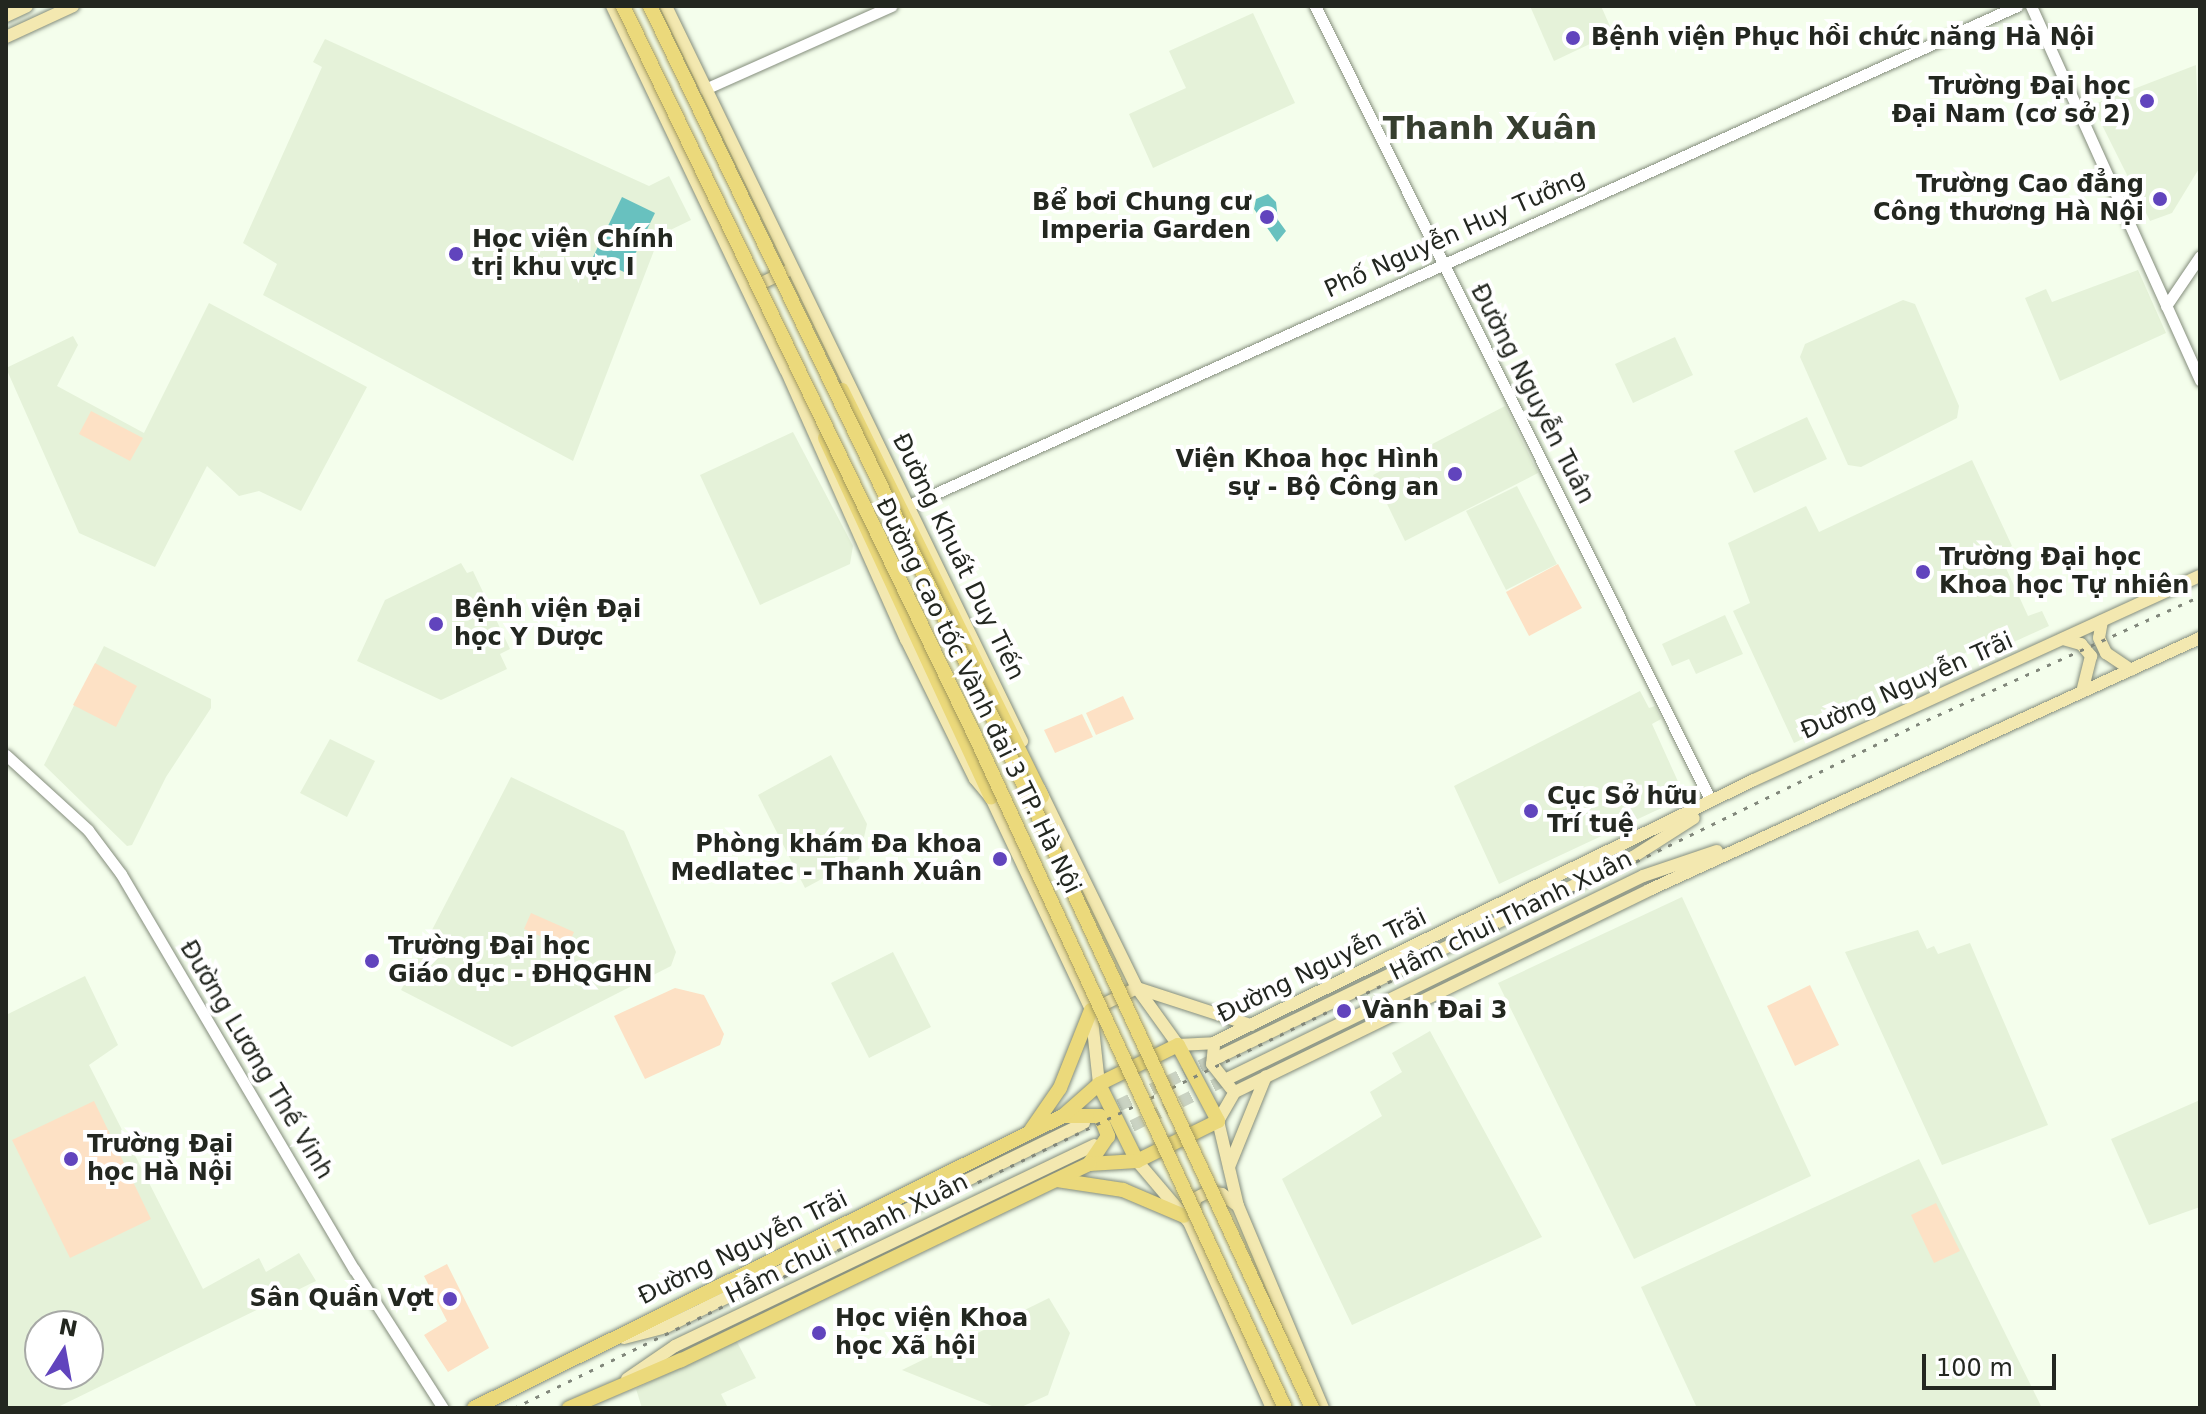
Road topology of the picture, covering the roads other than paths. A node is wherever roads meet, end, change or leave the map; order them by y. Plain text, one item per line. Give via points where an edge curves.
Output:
1 (27, 6) edge
2 (73, 6) edge
3 (612, 6) edge
4 (623, 6) edge
5 (650, 6) edge
6 (666, 6) edge
7 (891, 6) edge
8 (1315, 6) edge
9 (2017, 6) edge
10 (2031, 6) edge
11 (6, 16) edge
12 (6, 37) edge
13 (705, 89) junction
14 (2200, 256) edge
15 (1442, 264) junction
16 (789, 270) junction
17 (784, 285) junction
18 (748, 289) junction
19 (763, 295) junction
20 (2166, 306) junction
21 (2200, 381) edge
22 (912, 504) junction
23 (2200, 576) edge
24 (2102, 621) junction
25 (2200, 638) edge
26 (2063, 639) junction
27 (2131, 670) junction
28 (2082, 692) junction
29 (6, 755) edge
30 (1754, 780) junction
31 (1042, 796) junction
32 (991, 798) junction
33 (1711, 801) junction
34 (1777, 831) junction
35 (1137, 988) junction
36 (1091, 1010) junction
37 (1251, 1025) junction
38 (1213, 1043) junction
39 (1178, 1045) junction
40 (1219, 1057) tunnel mouth
41 (1266, 1076) junction
42 (1229, 1078) tunnel mouth
43 (1099, 1084) junction
44 (1235, 1092) junction
45 (1063, 1116) junction
46 (1218, 1121) junction
47 (1084, 1123) dead end
48 (1028, 1133) junction
49 (1094, 1145) tunnel mouth
50 (1137, 1161) junction
51 (1089, 1164) junction
52 (1229, 1167) junction
53 (1057, 1180) junction
54 (1238, 1206) junction
55 (1186, 1219) junction
56 (1208, 1266) junction
57 (607, 1343) junction
58 (624, 1381) junction
59 (443, 1408) edge
60 (474, 1408) edge
61 (569, 1408) edge
62 (1272, 1408) edge
63 (1284, 1408) edge
64 (1312, 1408) edge
65 (1323, 1408) edge

1 - 11 main road
2 - 12 main road
3 - 18 main road
4 - 19 highway, Đường cao tốc Vành đai 3 TP. Hà Nội, bridge
5 - 17 highway, Đường cao tốc Vành đai 3 TP. Hà Nội, bridge
6 - 13 main road, Đường Khuất Duy Tiến
7 - 13 street
8 - 15 street, Đường Nguyễn Tuân
9 - 15 street, Phố Nguyễn Huy Tưởng
10 - 20 street
13 - 16 main road, Đường Khuất Duy Tiến
14 - 20 street
15 - 22 street, Phố Nguyễn Huy Tưởng
15 - 33 street, Đường Nguyễn Tuân
16 - 18 main road
16 - 22 main road, Đường Khuất Duy Tiến
17 - 31 highway, bridge via 859,421
17 - 64 highway, Đường cao tốc Vành đai 3 TP. Hà Nội, bridge via 1170,1094
18 - 32 main road via 906,639 975,779
19 - 32 highway, bridge via 853,504
19 - 63 highway, Đường cao tốc Vành đai 3 TP. Hà Nội, bridge via 1141,1090
20 - 21 street
22 - 31 main road, Đường Khuất Duy Tiến via 1035,769
23 - 24 main road, Đường Nguyễn Trãi
24 - 26 main road, Đường Nguyễn Trãi
24 - 27 main road via 2099,638 2106,653
25 - 27 main road
26 - 28 main road via 2081,644 2091,656
26 - 30 main road, Đường Nguyễn Trãi
27 - 28 main road
28 - 34 main road
29 - 59 street, Đường Lương Thế Vinh via 88,830 121,874 354,1269
30 - 33 main road, Đường Nguyễn Trãi
30 - 40 main road, Hầm chui Thanh Xuân via 1633,857
31 - 35 main road, Đường Khuất Duy Tiến
32 - 36 main road
33 - 37 main road, Đường Nguyễn Trãi
34 - 41 main road
34 - 42 main road, Hầm chui Thanh Xuân via 1643,876
35 - 36 main road
35 - 37 main road
35 - 39 main road, Đường Khuất Duy Tiến
36 - 43 main road
36 - 48 highway via 1060,1088
37 - 38 main road, Đường Nguyễn Trãi
38 - 39 main road, Đường Nguyễn Trãi
38 - 44 main road via 1212,1064
39 - 43 highway, Đường Nguyễn Trãi
39 - 46 highway, Đường Khuất Duy Tiến
41 - 44 main road
41 - 52 main road
43 - 45 highway, Đường Nguyễn Trãi
43 - 50 highway
44 - 46 main road
45 - 48 highway, Đường Nguyễn Trãi
45 - 51 highway via 1100,1116 1108,1136
46 - 50 highway
46 - 52 main road
47 - 57 main road, Hầm chui Thanh Xuân via 666,1327
48 - 57 highway, Đường Nguyễn Trãi
49 - 58 main road, Hầm chui Thanh Xuân via 675,1346
50 - 51 highway
50 - 55 main road
51 - 53 highway
52 - 54 main road
53 - 55 highway via 1110,1186
53 - 58 highway via 681,1360
54 - 55 main road via 1220,1193 1206,1192 1194,1201
54 - 65 main road
55 - 56 main road
56 - 62 main road
56 - 63 main road via 1220,1269
57 - 60 highway, Đường Nguyễn Trãi
58 - 61 highway

